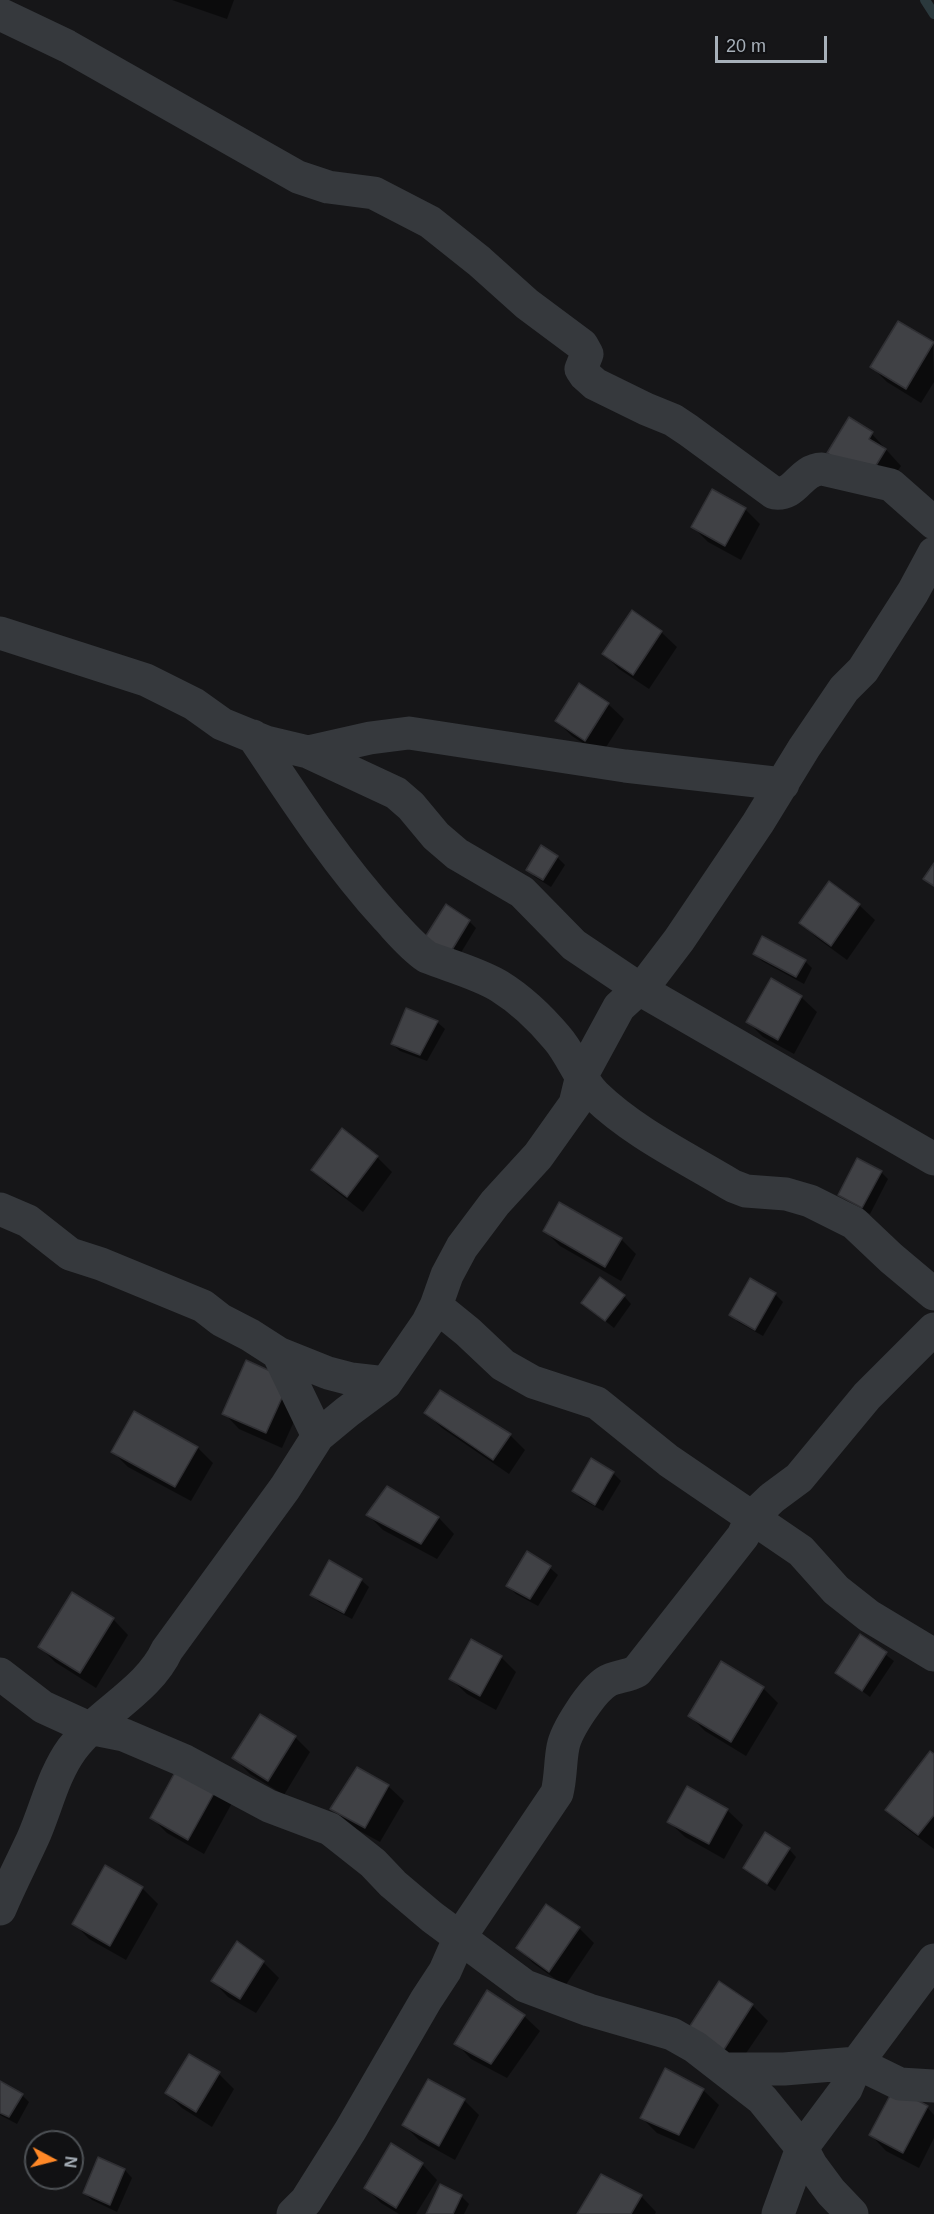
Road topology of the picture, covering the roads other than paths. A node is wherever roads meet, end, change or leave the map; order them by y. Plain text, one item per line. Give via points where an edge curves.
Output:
1 (3, 0) edge
2 (0, 12) edge
3 (934, 523) edge
4 (934, 553) edge
5 (924, 599) edge
6 (0, 633) edge
7 (253, 736) junction
8 (308, 752) junction
9 (783, 784) junction
10 (641, 990) junction
11 (582, 1075) junction
12 (934, 1159) edge
13 (0, 1209) edge
14 (934, 1294) edge
15 (436, 1306) junction
16 (934, 1329) edge
17 (278, 1353) junction
18 (386, 1383) junction
19 (318, 1436) junction
20 (751, 1518) junction
21 (934, 1655) edge
22 (0, 1674) edge
23 (89, 1728) junction
24 (0, 1909) edge
25 (460, 1937) junction
26 (934, 1960) edge
27 (857, 2063) junction
28 (725, 2069) junction
29 (934, 2086) edge
30 (802, 2148) junction
31 (293, 2214) edge
32 (778, 2214) edge
33 (852, 2214) edge

1 - 2 street
2 - 3 street via 298,177 328,188 374,193 430,222 582,345 587,354 581,369 596,384 681,425 774,493 787,492 811,470 822,469 891,485
4 - 5 street
5 - 9 street via 844,689
6 - 7 street via 146,680 194,704 222,724
7 - 8 street
7 - 11 street via 319,834 416,950 514,996 557,1038
8 - 9 street via 409,733 625,766
8 - 10 street via 396,793 457,854 522,892 574,945
9 - 10 street
10 - 11 street via 619,1008
10 - 12 street
11 - 14 street via 608,1107 733,1186 810,1201 854,1223
11 - 15 street via 575,1104 538,1156 462,1247
13 - 17 street via 27,1221 70,1254 203,1306
15 - 18 street
15 - 20 street via 503,1365 533,1382 597,1403 660,1454
16 - 20 street via 867,1396 799,1478
17 - 18 street via 328,1373
17 - 19 street
18 - 19 street
19 - 23 street via 154,1673
20 - 21 street via 801,1551 836,1590 869,1616
20 - 25 street via 743,1536 637,1671 609,1680 588,1702 566,1736 557,1793
22 - 23 street via 43,1707
23 - 24 street via 70,1752 51,1788
23 - 25 street via 124,1735 176,1757 269,1806 330,1829
25 - 28 street via 525,1986 672,2034
25 - 31 street via 445,1971 350,2131 306,2201
26 - 27 street
27 - 28 street
27 - 29 street via 900,2084
27 - 30 street via 846,2089
28 - 30 street via 762,2099
30 - 32 street
30 - 33 street via 831,2192

